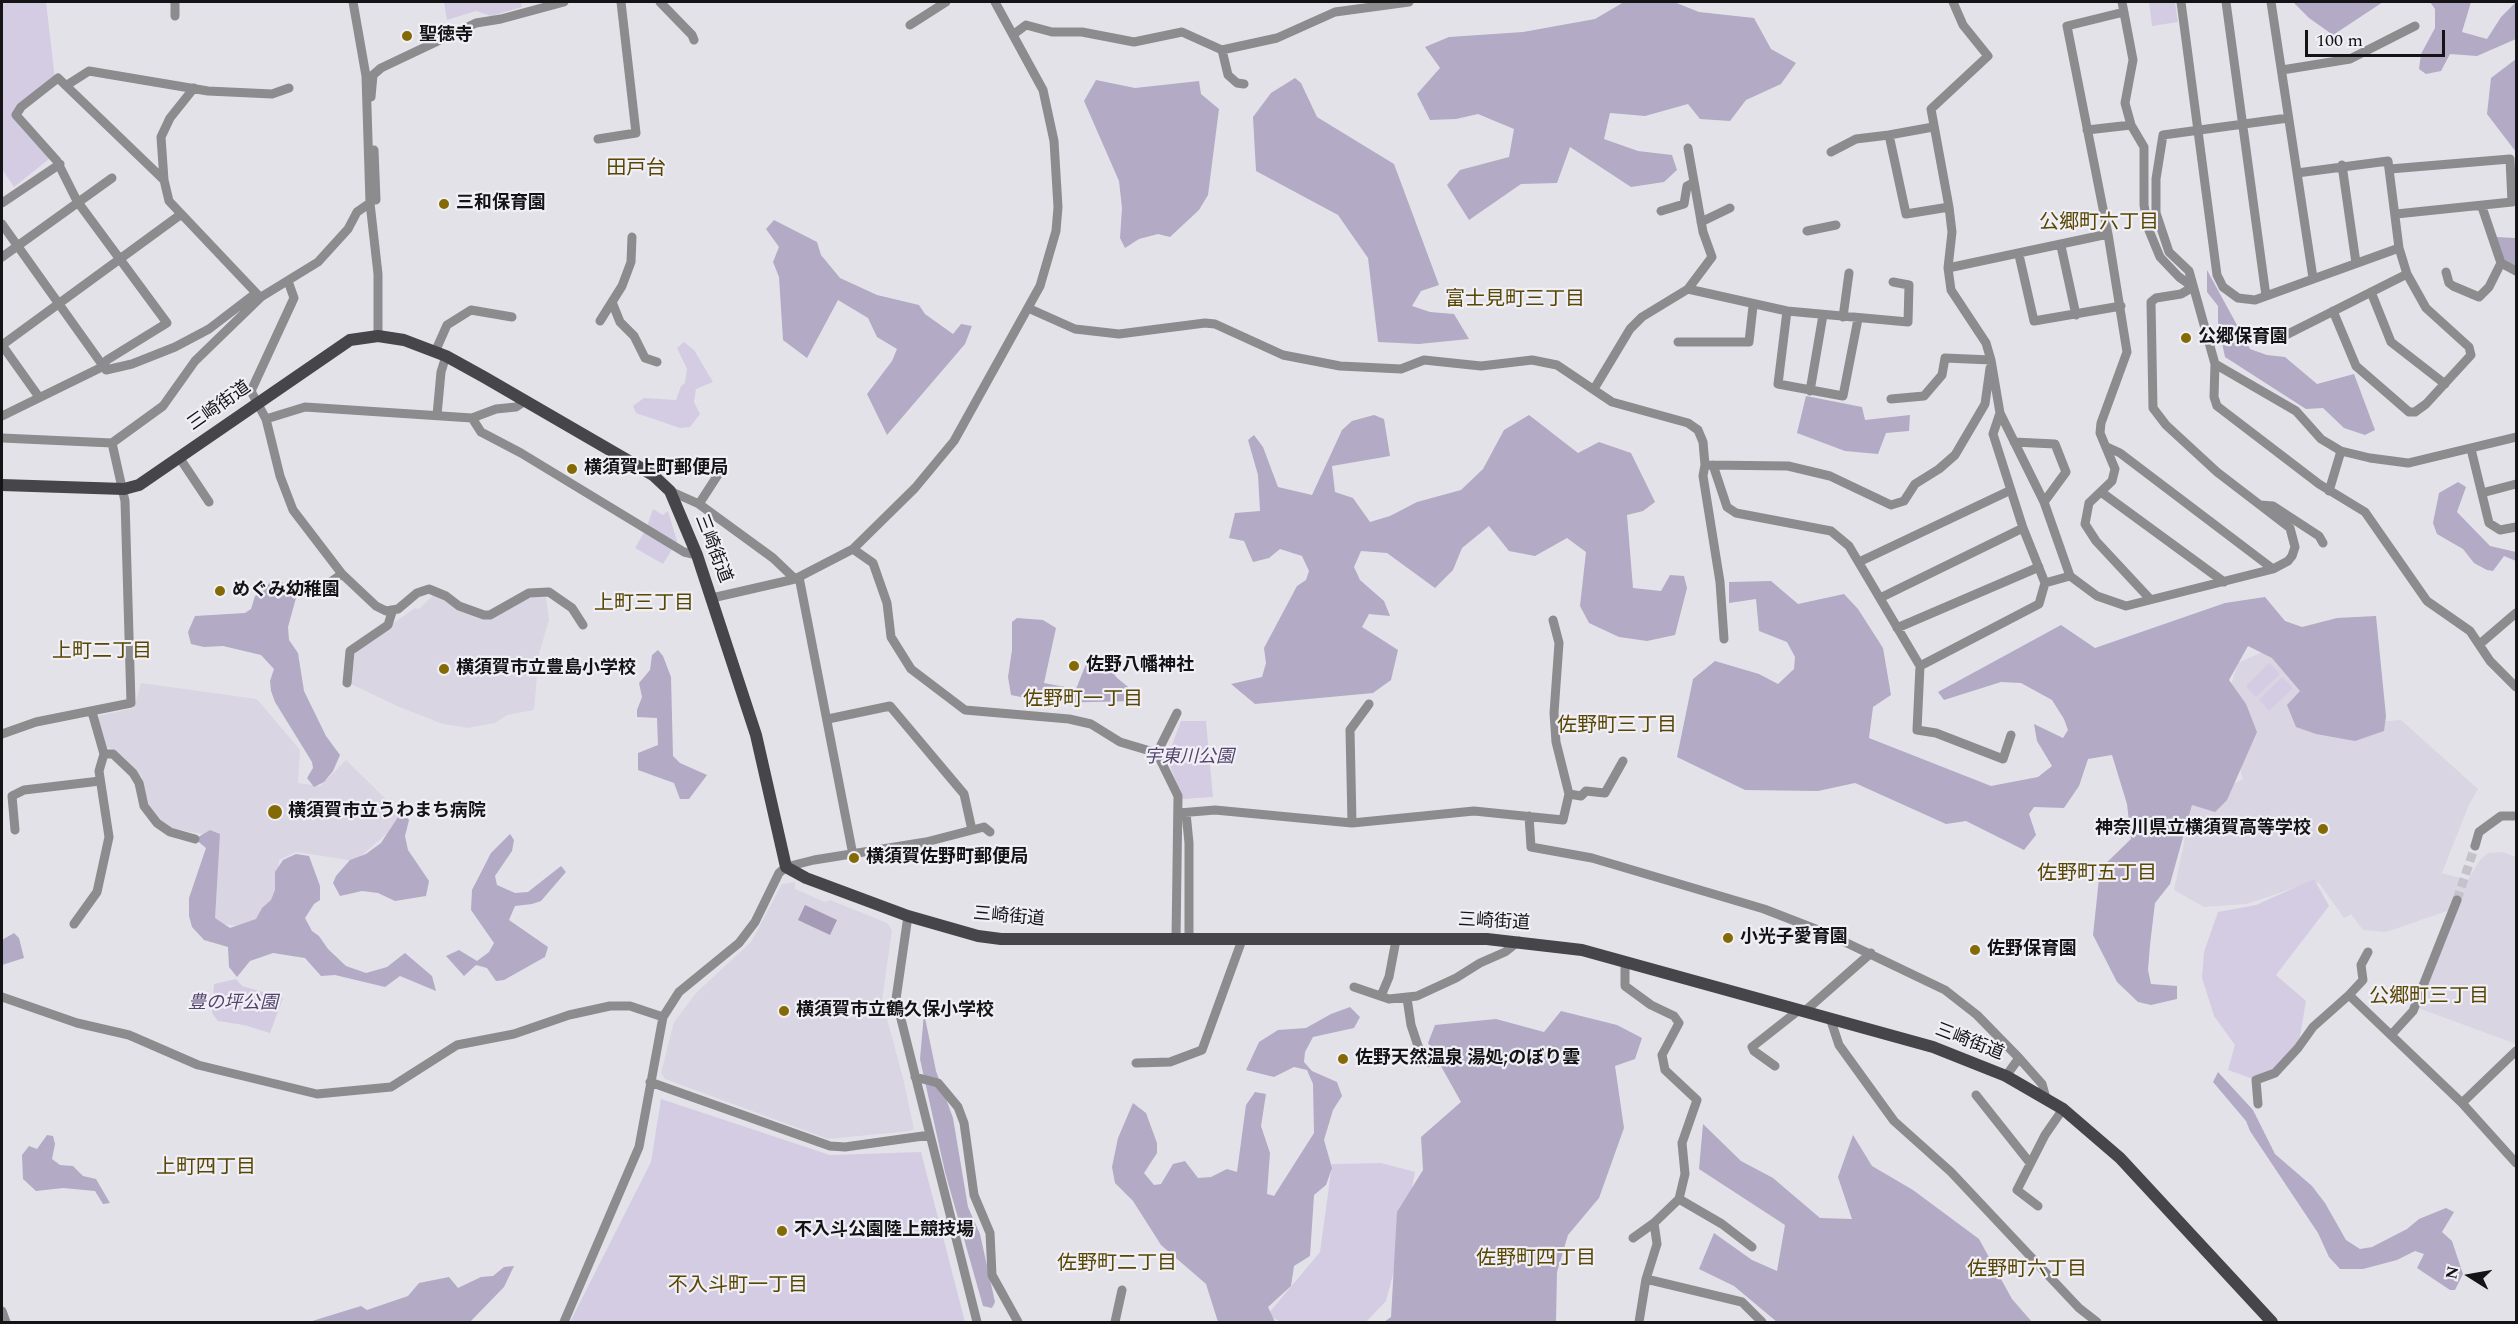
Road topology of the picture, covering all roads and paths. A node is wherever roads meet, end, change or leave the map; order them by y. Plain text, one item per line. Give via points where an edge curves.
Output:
1 (175, 2) edge
2 (354, 2) edge
3 (564, 2) edge
4 (621, 2) edge
5 (660, 2) edge
6 (946, 2) edge
7 (995, 2) edge
8 (1409, 2) edge
9 (1953, 2) edge
10 (2122, 2) edge
11 (2181, 2) edge
12 (2226, 2) edge
13 (2271, 2) edge
14 (2124, 12) junction
15 (175, 16) dead end
16 (910, 25) dead end
17 (2415, 26) dead end
18 (1014, 34) junction
19 (694, 40) dead end
20 (1222, 50) junction
21 (2282, 70) junction
22 (1244, 84) dead end
23 (67, 85) junction
24 (194, 87) junction
25 (289, 88) dead end
26 (2288, 118) junction
27 (2241, 123) junction
28 (2131, 125) junction
29 (1933, 127) junction
30 (2198, 128) junction
31 (2087, 130) junction
32 (1889, 135) junction
33 (598, 139) dead end
34 (1688, 148) dead end
35 (1832, 152) dead end
36 (60, 164) junction
37 (2342, 165) junction
38 (2390, 169) junction
39 (2297, 173) junction
40 (112, 177) dead end
41 (164, 180) junction
42 (1693, 183) junction
43 (78, 201) junction
44 (373, 201) junction
45 (2, 203) edge
46 (1950, 207) junction
47 (2482, 207) junction
48 (1731, 208) dead end
49 (1660, 212) dead end
50 (180, 214) junction
51 (2396, 214) junction
52 (1701, 222) junction
53 (2, 224) edge
54 (1836, 225) dead end
55 (1807, 231) dead end
56 (2108, 234) junction
57 (632, 237) dead end
58 (17, 246) junction
59 (2061, 246) junction
60 (2399, 248) junction
61 (2019, 255) junction
62 (2, 257) edge
63 (120, 259) junction
64 (2356, 263) junction
65 (2501, 263) junction
66 (1948, 268) junction
67 (2517, 270) edge
68 (2446, 272) dead end
69 (1849, 273) dead end
70 (2407, 274) junction
71 (2313, 278) junction
72 (288, 281) junction
73 (1893, 282) dead end
74 (2193, 287) junction
75 (1688, 289) junction
76 (2371, 292) junction
77 (258, 295) junction
78 (2266, 296) junction
79 (612, 302) junction
80 (58, 304) junction
81 (1753, 306) junction
82 (2121, 306) junction
83 (1028, 308) junction
84 (1787, 311) junction
85 (2333, 311) junction
86 (1823, 315) junction
87 (2076, 315) junction
88 (512, 317) dead end
89 (1843, 317) junction
90 (1858, 320) junction
91 (600, 321) dead end
92 (378, 336) junction
93 (2284, 336) dead end
94 (1678, 342) dead end
95 (2, 345) edge
96 (441, 354) junction
97 (1991, 360) junction
98 (657, 362) dead end
99 (2215, 364) junction
100 (102, 366) junction
101 (2445, 384) junction
102 (1594, 390) junction
103 (1810, 391) junction
104 (39, 397) junction
105 (1891, 399) dead end
106 (525, 401) junction
107 (258, 402) junction
108 (2000, 413) junction
109 (2, 416) edge
110 (437, 416) junction
111 (266, 418) junction
112 (472, 418) junction
113 (2517, 437) edge
114 (2, 438) edge
115 (2014, 442) junction
116 (112, 443) junction
117 (2107, 447) junction
118 (2471, 448) junction
119 (2341, 450) junction
120 (179, 457) junction
121 (1709, 465) junction
122 (721, 470) dead end
123 (2517, 484) edge
124 (2, 485) edge
125 (124, 489) junction
126 (2011, 490) junction
127 (670, 491) junction
128 (2329, 491) junction
129 (2102, 492) junction
130 (2482, 493) junction
131 (209, 502) dead end
132 (2044, 502) junction
133 (699, 504) junction
134 (2259, 504) junction
135 (2517, 527) edge
136 (2023, 528) junction
137 (2323, 543) dead end
138 (853, 549) junction
139 (697, 555) junction
140 (1859, 561) junction
141 (2039, 567) junction
142 (2273, 569) junction
143 (342, 574) junction
144 (2070, 576) junction
145 (797, 578) junction
146 (2224, 582) junction
147 (2045, 583) junction
148 (318, 591) dead end
149 (712, 598) junction
150 (1880, 598) junction
151 (2150, 598) junction
152 (392, 612) junction
153 (2517, 613) edge
154 (1552, 620) dead end
155 (584, 625) dead end
156 (1898, 628) junction
157 (1724, 639) dead end
158 (2481, 643) junction
159 (1920, 666) junction
160 (347, 683) dead end
161 (2517, 687) edge
162 (1369, 704) dead end
163 (92, 712) junction
164 (1177, 713) dead end
165 (828, 719) junction
166 (2, 734) edge
167 (2011, 735) dead end
168 (1158, 753) junction
169 (104, 754) junction
170 (1623, 761) dead end
171 (100, 781) junction
172 (1569, 794) junction
173 (1182, 813) junction
174 (1529, 816) junction
175 (2517, 816) edge
176 (1352, 823) junction
177 (15, 830) dead end
178 (972, 830) junction
179 (990, 832) dead end
180 (195, 839) dead end
181 (2475, 846) tunnel mouth
182 (853, 855) junction
183 (786, 867) junction
184 (2457, 900) tunnel mouth
185 (908, 916) junction
186 (74, 924) dead end
187 (1190, 939) junction
188 (1176, 940) junction
189 (1242, 940) junction
190 (1396, 940) junction
191 (1519, 941) junction
192 (2368, 952) dead end
193 (1871, 953) junction
194 (1625, 961) junction
195 (1354, 987) dead end
196 (2349, 995) junction
197 (1381, 996) junction
198 (2, 997) edge
199 (1407, 998) junction
200 (1802, 1010) junction
201 (663, 1017) junction
202 (1830, 1018) junction
203 (2392, 1034) junction
204 (2517, 1051) edge
205 (2019, 1059) junction
206 (1430, 1062) dead end
207 (1136, 1063) dead end
208 (1775, 1066) dead end
209 (2006, 1076) junction
210 (915, 1077) junction
211 (650, 1082) junction
212 (1976, 1095) dead end
213 (2046, 1098) junction
214 (2462, 1103) junction
215 (2258, 1104) dead end
216 (2063, 1109) junction
217 (930, 1135) junction
218 (2030, 1163) junction
219 (2517, 1163) edge
220 (1679, 1199) junction
221 (2038, 1206) dead end
222 (1654, 1223) junction
223 (1633, 1238) dead end
224 (1752, 1247) dead end
225 (1646, 1279) junction
226 (1122, 1290) dead end
227 (2, 1311) edge
228 (6, 1323) edge
229 (564, 1323) edge
230 (977, 1323) edge
231 (1018, 1323) edge
232 (1115, 1323) edge
233 (1639, 1323) edge
234 (1762, 1323) edge
235 (2097, 1323) edge
236 (2272, 1323) edge

1 - 15 street
2 - 44 street via 366,76
3 - 44 street via 476,23 373,75
4 - 33 street via 636,133
5 - 19 street
6 - 16 street
7 - 18 street
8 - 20 street via 1335,12 1277,38
9 - 29 street via 1963,25 1988,56 1930,109
10 - 14 street
11 - 30 street
12 - 27 street
13 - 21 street
14 - 28 street via 2133,60 2125,102
14 - 31 street via 2067,26
17 - 21 street via 2350,59
18 - 20 street via 1026,25 1052,33 1082,32 1134,42 1182,32
18 - 83 street via 1043,90 1057,163 1056,231 1040,286
20 - 22 street via 1228,75
21 - 26 street
23 - 24 street via 89,71
23 - 36 street via 58,78 50,82 16,115
23 - 41 street
24 - 25 street via 272,94
24 - 41 street via 161,137
26 - 27 street
26 - 39 street
27 - 30 street
27 - 78 street
28 - 31 street
28 - 74 street via 2144,147 2148,228 2160,257
29 - 32 street
29 - 46 street
30 - 74 street via 2163,135 2156,179 2156,213 2169,252 2189,271
30 - 78 street via 2220,282 2238,298 2255,300
31 - 56 street
32 - 35 street via 1856,139
32 - 46 street via 1906,213
34 - 42 street
36 - 43 street
36 - 45 street
37 - 38 street via 2388,161
37 - 39 street
37 - 64 street
38 - 47 street via 2510,159 2512,202
38 - 51 street
39 - 71 street
40 - 43 street
41 - 50 street via 169,201
42 - 49 street via 1687,186 1684,204
42 - 52 street
43 - 58 street
43 - 63 street
44 - 72 street via 357,212 348,229 318,262
44 - 92 street
46 - 66 street
47 - 51 street
47 - 65 street
48 - 52 street
50 - 63 street
50 - 77 street
51 - 60 street
52 - 75 street via 1712,257
53 - 58 street
54 - 55 street
56 - 59 street
56 - 82 street
57 - 79 street via 631,262
58 - 62 street
58 - 80 street
59 - 61 street
59 - 87 street
60 - 64 street
60 - 70 street
61 - 66 street
61 - 87 street via 2034,321
63 - 80 street
63 - 100 street via 167,323
64 - 71 street
65 - 67 street
65 - 68 street via 2479,297 2453,286
66 - 97 street via 1951,290 1986,343
69 - 89 street
70 - 76 street
70 - 101 street via 2432,316 2472,351
71 - 78 street
72 - 77 street
72 - 107 street via 294,298 251,391
73 - 90 street via 1909,285 1908,322
74 - 99 street
74 - 134 street via 2181,294 2156,297 2151,302 2153,408 2217,472
75 - 81 street
75 - 102 street via 1642,317 1630,329
76 - 85 street
76 - 101 street via 2391,342
77 - 100 street via 175,347 113,369
77 - 116 street via 195,361 163,406
79 - 91 street
79 - 98 street via 620,322 634,336 645,358
80 - 95 street
80 - 100 street
81 - 84 street
81 - 94 street via 1749,342
82 - 87 street
82 - 117 street via 2127,352 2101,423 2100,433
83 - 102 street via 1075,329 1119,334 1215,324 1283,355 1340,366 1401,369 1425,360 1481,366 1532,360 1557,365
83 - 138 street via 954,441 915,488
84 - 86 street
84 - 103 street via 1778,384
85 - 93 street
85 - 101 street via 2356,366 2409,412 2418,411
86 - 89 street
86 - 103 street
88 - 96 street via 471,310 447,325
89 - 90 street
90 - 103 street via 1843,396
92 - 96 main road, 三崎街道 via 404,340
92 - 107 main road, 三崎街道 via 350,340
95 - 104 street
96 - 106 main road, 三崎街道
96 - 110 street
97 - 105 street via 1945,358 1942,375 1924,396
97 - 108 street
97 - 121 street via 1984,404 1955,456 1914,484 1904,501 1891,505 1830,476 1788,466
99 - 119 street via 2296,411 2321,439
99 - 128 street via 2212,389 2217,406
100 - 104 street
102 - 121 street via 1612,402 1693,426 1703,442
104 - 109 street
106 - 112 street
106 - 127 main road, 三崎街道 via 653,475
107 - 111 street
107 - 120 main road, 三崎街道
108 - 115 street
108 - 126 street via 1993,434
110 - 111 street via 305,407
110 - 112 street
111 - 143 street via 293,510
112 - 139 street via 481,432 684,552
113 - 118 street
114 - 116 street
115 - 132 street
115 - 132 street via 2055,444 2066,472
116 - 125 street
117 - 129 street via 2115,469 2112,481
117 - 142 street
118 - 119 street via 2408,463
118 - 130 street
119 - 128 street
120 - 125 main road, 三崎街道 via 139,485
120 - 131 street
121 - 140 street via 1727,507 1736,513 1831,531
121 - 157 street via 1703,476 1720,582
122 - 133 street
123 - 130 street
124 - 125 main road, 三崎街道
125 - 163 street via 131,703
126 - 136 street
126 - 140 street
127 - 133 street
127 - 139 main road, 三崎街道
128 - 158 street via 2365,512 2427,601
129 - 146 street
129 - 151 street via 2090,503 2085,524
130 - 135 street via 2493,528
132 - 144 street
133 - 145 street
134 - 137 street via 2272,506 2319,536
134 - 142 street via 2290,528 2295,547 2288,561
136 - 141 street
136 - 150 street
138 - 145 street
138 - 168 street via 873,563 887,603 891,637 911,669 965,710 1069,719 1091,724 1120,742
139 - 149 main road, 三崎街道
140 - 150 street
141 - 147 street
141 - 156 street
142 - 146 street
143 - 148 street
143 - 152 street via 376,606
144 - 147 street
144 - 151 street via 2115,604 2126,606
145 - 149 street
145 - 165 street
146 - 151 street
147 - 159 street via 2039,604
149 - 183 main road, 三崎街道 via 756,735
150 - 156 street
152 - 155 street via 429,589 484,615 528,593 549,592 572,608
152 - 160 street via 388,625 350,651
153 - 158 street
154 - 172 street via 1559,643 1556,742
156 - 159 street
158 - 161 street via 2490,661
159 - 167 street via 1917,730 1936,733 2003,759
162 - 176 street via 1350,730
163 - 166 street via 36,722
163 - 169 street
164 - 168 street
165 - 178 street via 890,706 964,794
165 - 182 street
168 - 173 street
169 - 171 street
169 - 180 street via 113,754 133,773 144,806 157,823 170,832
170 - 172 street via 1605,793
171 - 177 street via 24,790 12,796
171 - 186 street via 109,837 97,892
172 - 174 street via 1563,820
173 - 176 street via 1215,810
173 - 187 street via 1189,843
173 - 188 street via 1176,840
174 - 176 street via 1473,811
174 - 193 street via 1531,848 1592,858 1764,909
175 - 181 street via 2501,816 2479,832
178 - 179 street via 984,827
178 - 182 street via 926,843
182 - 183 street
183 - 185 main road, 三崎街道
183 - 201 street via 739,943 679,992
184 - 203 street via 2413,1011
185 - 188 main road, 三崎街道 via 1001,939
185 - 210 street via 896,999
187 - 188 main road, 三崎街道
187 - 189 main road, 三崎街道
189 - 190 main road, 三崎街道
189 - 207 street via 1202,1050 1170,1062
190 - 191 main road, 三崎街道
190 - 197 street
191 - 194 main road, 三崎街道
191 - 199 street via 1456,978
192 - 196 street via 2361,965 2364,980
193 - 200 street
193 - 205 street via 1945,990 1977,1015
194 - 200 main road, 三崎街道
194 - 220 street via 1625,986 1679,1023 1662,1055 1665,1070 1697,1100 1682,1143 1684,1174
195 - 197 street
196 - 203 street
196 - 215 street via 2313,1027 2275,1073 2256,1080
197 - 199 street
198 - 201 street via 77,1023 129,1035 198,1065 317,1094 391,1087 457,1045 514,1034 590,1011 622,1005
199 - 206 street via 1414,1035
200 - 202 main road, 三崎街道
200 - 208 street via 1752,1047
201 - 211 street
202 - 209 main road, 三崎街道 via 1934,1047
202 - 235 street via 1839,1045 1894,1121 1951,1172
203 - 214 street
204 - 214 street
205 - 209 street
205 - 213 street via 2042,1084
209 - 213 main road, 三崎街道
210 - 217 street
210 - 231 street via 938,1083 958,1107 964,1123 974,1196 990,1233 992,1275
211 - 217 street via 830,1146
211 - 229 street via 639,1148
212 - 218 street
213 - 216 main road, 三崎街道
214 - 219 street
216 - 218 street
216 - 236 main road, 三崎街道 via 2120,1158
217 - 230 street
218 - 221 street via 2017,1190
220 - 222 street
220 - 224 street
222 - 223 street
222 - 225 street via 1657,1244
225 - 233 street
225 - 234 street via 1742,1302
226 - 232 street
227 - 228 street

